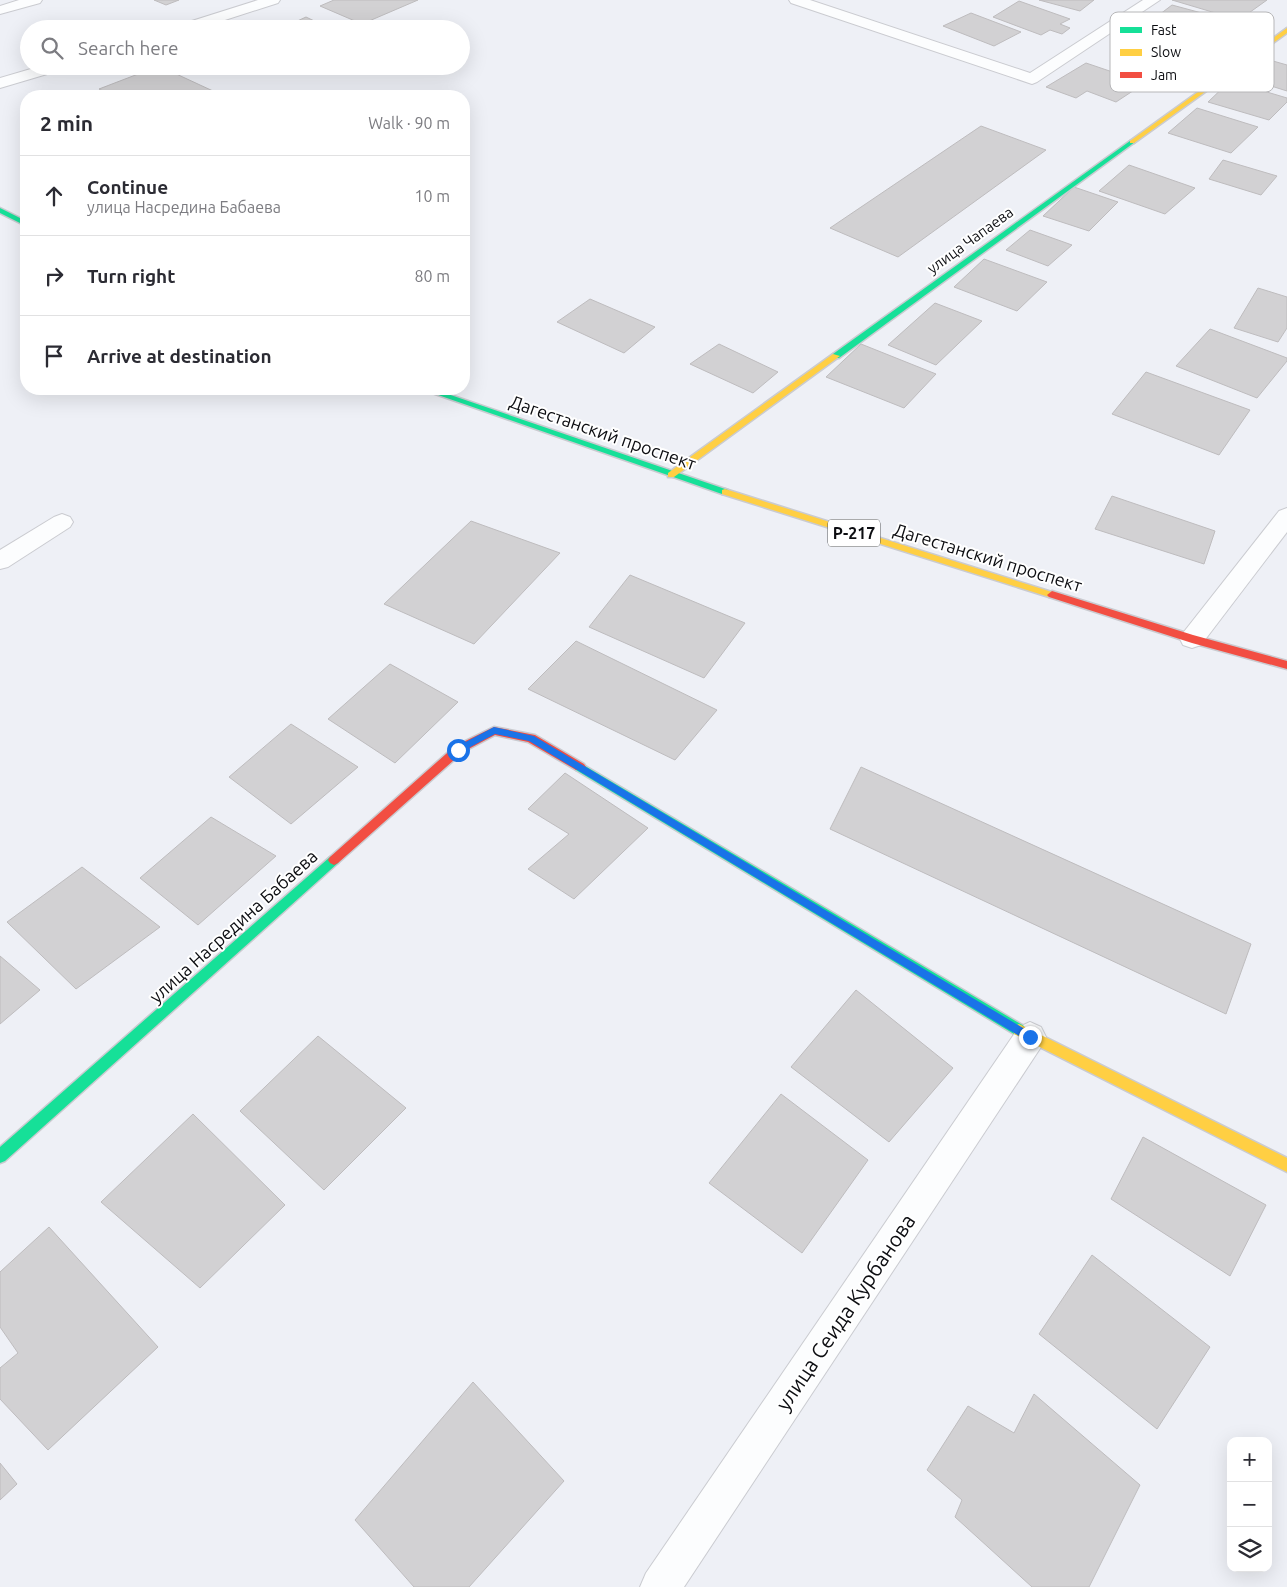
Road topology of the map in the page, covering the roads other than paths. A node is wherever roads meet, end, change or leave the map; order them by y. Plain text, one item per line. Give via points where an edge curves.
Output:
1 (35, 0) edge
2 (273, 0) edge
3 (796, 0) edge
4 (1153, 0) edge
5 (0, 10) edge
6 (1135, 12) edge
7 (210, 20) edge
8 (1110, 28) edge
9 (1287, 30) edge
10 (1274, 39) edge
11 (28, 75) edge
12 (0, 83) edge
13 (1201, 92) edge
14 (0, 210) edge
15 (20, 221) edge
16 (442, 395) edge
17 (671, 475) junction
18 (1287, 516) edge
19 (62, 522) dead end
20 (0, 561) edge
21 (1192, 639) junction
22 (1287, 665) edge
23 (1030, 1037) junction
24 (0, 1156) edge
25 (1287, 1165) edge
26 (660, 1587) edge

1 - 5 street
2 - 7 street
3 - 8 street via 1032,79
4 - 6 street
9 - 10 main road, улица Чапаева
11 - 12 street
13 - 17 main road, улица Чапаева
14 - 15 main road
16 - 17 main road, Дагестанский проспект / Р-217
17 - 21 main road, Дагестанский проспект / Р-217
18 - 21 street
19 - 20 street
21 - 22 main road, Дагестанский проспект / Р-217
23 - 24 main road, улица Насредина Бабаева via 531,738 494,730 458,750
23 - 25 main road
23 - 26 street, улица Сеида Курбанова

